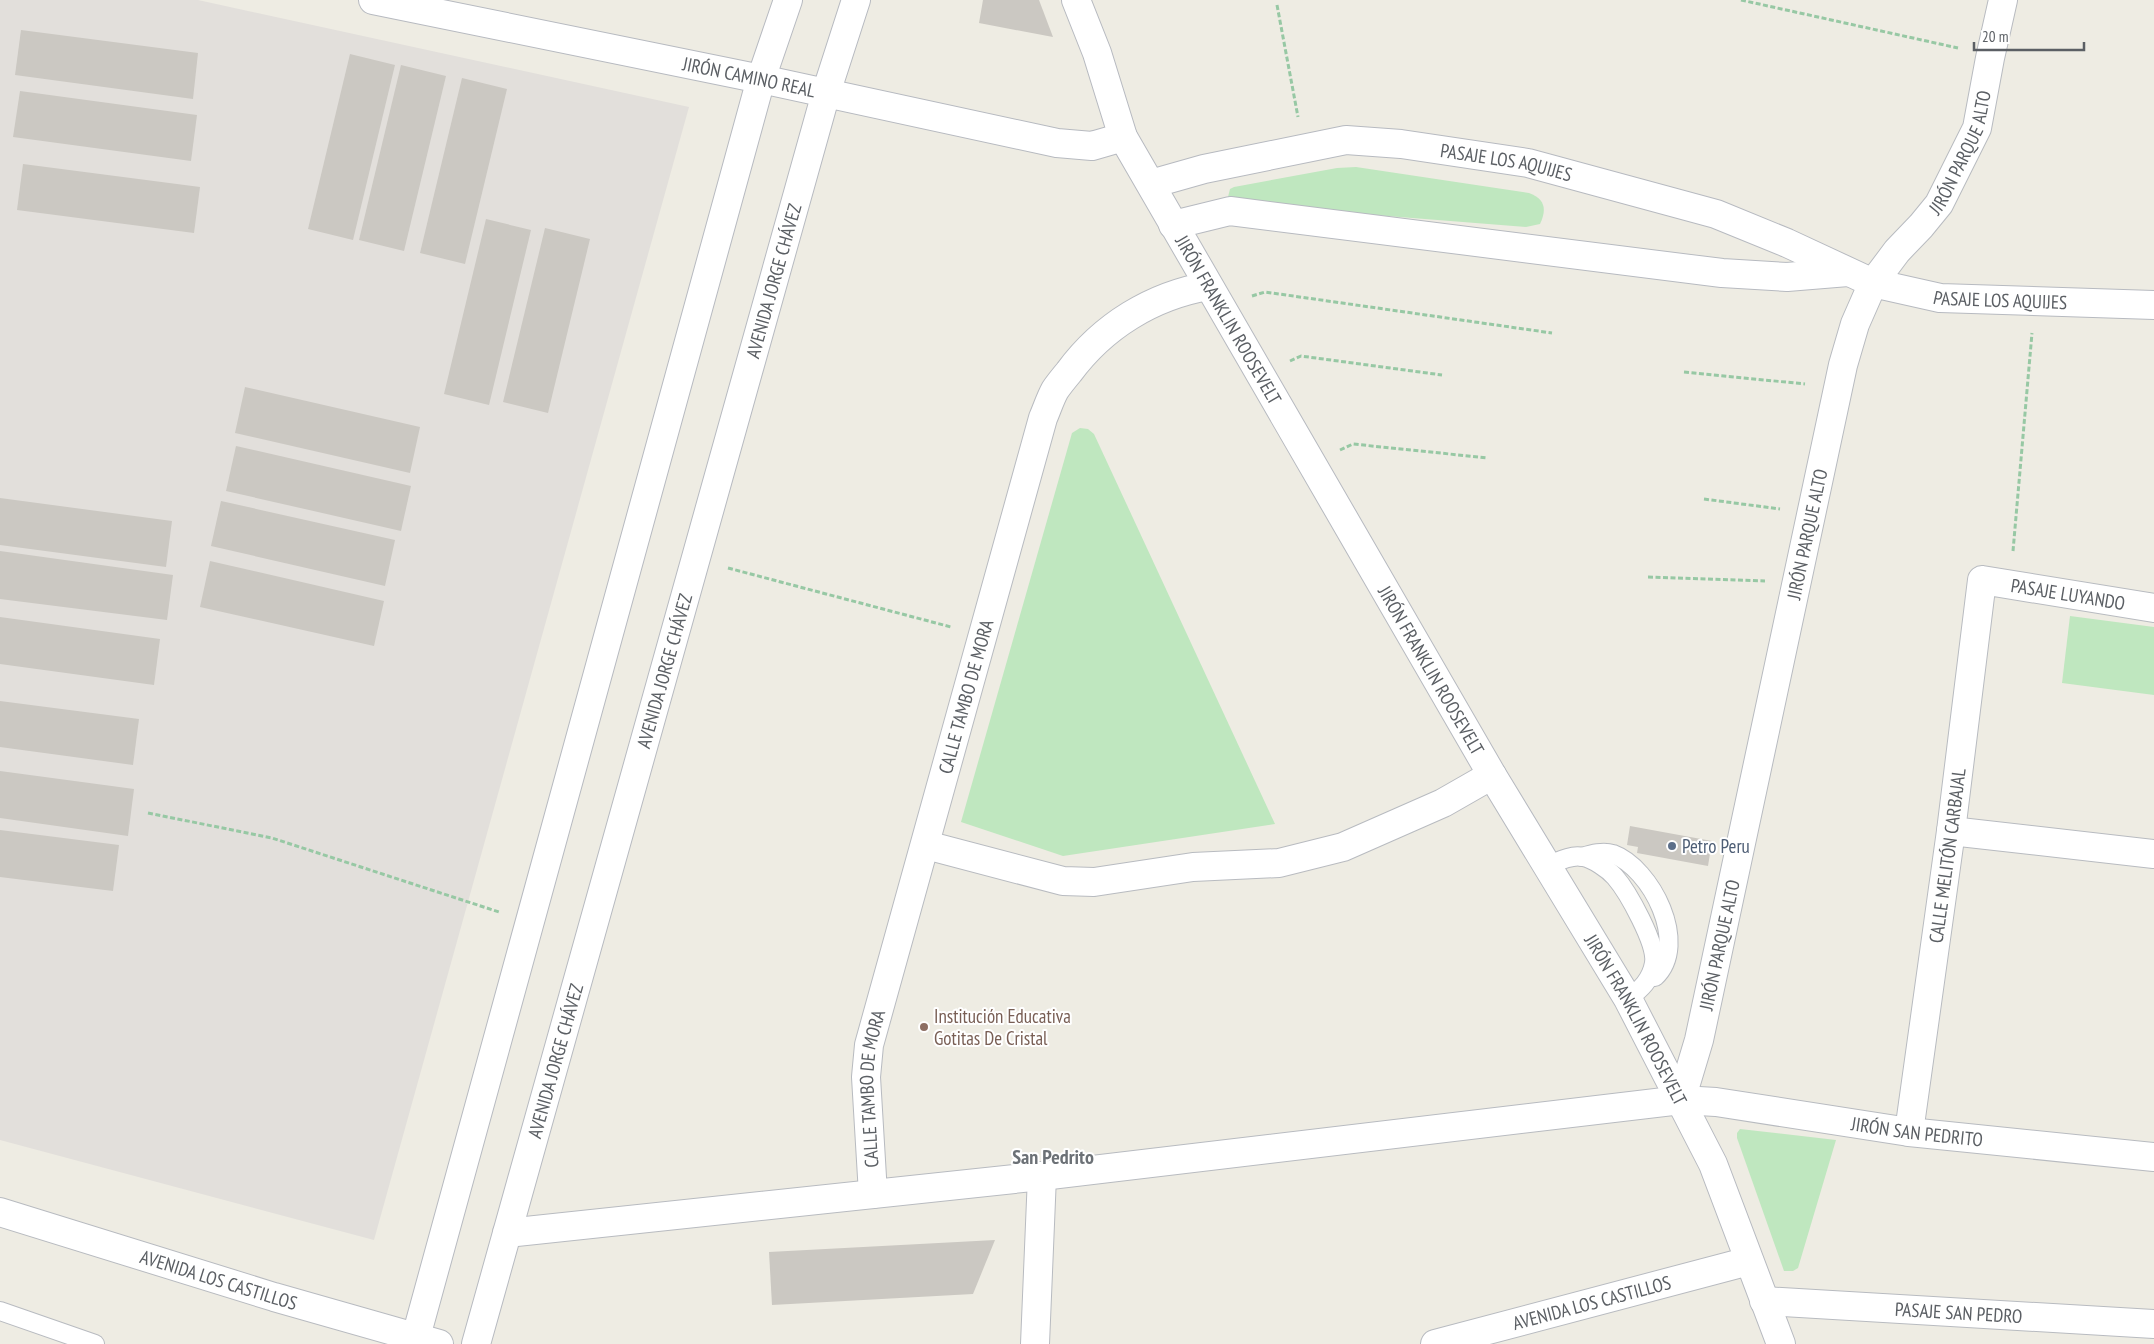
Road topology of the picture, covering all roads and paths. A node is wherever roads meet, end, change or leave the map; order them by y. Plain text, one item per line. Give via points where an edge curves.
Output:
1 (788, 0) edge
2 (856, 0) edge
3 (1076, 0) edge
4 (1740, 0) edge
5 (2003, 0) edge
6 (380, 1) edge
7 (1278, 5) dead end
8 (1990, 58) junction
9 (760, 79) junction
10 (826, 93) junction
11 (1122, 137) junction
12 (1304, 149) junction
13 (1151, 184) junction
14 (1173, 225) junction
15 (1862, 277) junction
16 (1215, 297) junction
17 (2034, 300) junction
18 (2154, 305) edge
19 (1552, 333) dead end
20 (1684, 372) dead end
21 (1259, 373) junction
22 (1442, 375) dead end
23 (1838, 388) junction
24 (1488, 458) dead end
25 (1311, 462) junction
26 (1704, 499) dead end
27 (1811, 513) junction
28 (696, 559) junction
29 (1648, 576) dead end
30 (1982, 580) joint
31 (1796, 583) junction
32 (2010, 583) junction
33 (2154, 608) edge
34 (983, 636) junction
35 (1492, 775) junction
36 (148, 813) dead end
37 (1951, 831) junction
38 (926, 845) junction
39 (2154, 854) edge
40 (1582, 857) junction
41 (1547, 866) junction
42 (529, 922) junction
43 (1636, 993) junction
44 (1681, 1100) junction
45 (1910, 1132) junction
46 (2154, 1157) edge
47 (1042, 1176) junction
48 (873, 1194) junction
49 (0, 1212) edge
50 (507, 1233) junction
51 (1749, 1261) junction
52 (1764, 1301) junction
53 (0, 1311) edge
54 (2154, 1324) edge
55 (423, 1342) edge
56 (95, 1344) edge
57 (476, 1344) edge
58 (1035, 1344) edge
59 (1435, 1344) edge
60 (1782, 1344) edge

1 - 9 street
2 - 10 street, AVENIDA JORGE CHÁVEZ
3 - 11 street, JIRÓN FRANKLIN ROOSEVELT via 1097,53
4 - 8 path
5 - 8 street, JIRÓN PARQUE ALTO
6 - 9 street, JIRÓN CAMINO REAL
7 - 12 path
8 - 15 street, JIRÓN PARQUE ALTO via 1977,128 1939,204 1897,251
9 - 10 street, JIRÓN CAMINO REAL
9 - 42 street
10 - 11 street, JIRÓN CAMINO REAL via 1057,143 1092,146
10 - 28 street, AVENIDA JORGE CHÁVEZ
11 - 13 street, JIRÓN FRANKLIN ROOSEVELT
12 - 13 street, PASAJE LOS AQUIJES via 1204,169
12 - 15 street, PASAJE LOS AQUIJES via 1346,140 1401,144 1528,163 1716,214
13 - 14 street, JIRÓN FRANKLIN ROOSEVELT
14 - 15 street, PASAJE LOS AQUIJES via 1230,211 1722,273
14 - 16 street, JIRÓN FRANKLIN ROOSEVELT
15 - 17 street, PASAJE LOS AQUIJES via 1940,298
15 - 23 street, JIRÓN PARQUE ALTO via 1855,324
16 - 19 path via 1264,292
16 - 21 street, JIRÓN FRANKLIN ROOSEVELT
16 - 34 street, CALLE TAMBO DE MORA via 1167,296 1131,315 1102,334 1084,351 1056,389 1043,418
17 - 18 street, PASAJE LOS AQUIJES
17 - 32 path
20 - 23 path
21 - 22 path via 1301,356
21 - 25 street, JIRÓN FRANKLIN ROOSEVELT
23 - 27 street, JIRÓN PARQUE ALTO
24 - 25 path via 1354,444
25 - 35 street, JIRÓN FRANKLIN ROOSEVELT
26 - 27 path
27 - 31 street, JIRÓN PARQUE ALTO
28 - 34 path
28 - 50 street, AVENIDA JORGE CHÁVEZ
29 - 31 path
30 - 32 street, PASAJE LUYANDO
30 - 37 street, CALLE MELITÓN CARBAJAL
31 - 44 street, JIRÓN PARQUE ALTO via 1699,1040
32 - 33 street, PASAJE LUYANDO
34 - 38 street, CALLE TAMBO DE MORA
35 - 38 street via 1443,803 1343,847 1279,863 1193,867 1094,882 1062,881
35 - 41 street, JIRÓN FRANKLIN ROOSEVELT
36 - 42 path via 272,838
37 - 39 street
37 - 45 street, CALLE MELITÓN CARBAJAL
38 - 48 street, CALLE TAMBO DE MORA via 869,1045 866,1077
40 - 41 lane via 1566,858
40 - 43 lane via 1597,863 1615,877 1639,915 1652,944 1654,961 1650,976
40 - 43 lane via 1599,852 1612,854 1634,868 1656,896 1665,916 1669,935 1667,954 1659,973
41 - 43 street, JIRÓN FRANKLIN ROOSEVELT
42 - 55 street
43 - 44 street, JIRÓN FRANKLIN ROOSEVELT
44 - 45 street, JIRÓN SAN PEDRITO via 1716,1102
44 - 47 street, JIRÓN SAN PEDRITO
44 - 51 street, JIRÓN FRANKLIN ROOSEVELT via 1713,1164
45 - 46 street, JIRÓN SAN PEDRITO
47 - 48 street, JIRÓN SAN PEDRITO
47 - 58 street
48 - 50 street, JIRÓN SAN PEDRITO
49 - 55 street, AVENIDA LOS CASTILLOS
50 - 57 street, AVENIDA JORGE CHÁVEZ
51 - 52 street, JIRÓN FRANKLIN ROOSEVELT
51 - 59 street, AVENIDA LOS CASTILLOS
52 - 54 street, PASAJE SAN PEDRO
52 - 60 street, JIRÓN FRANKLIN ROOSEVELT
53 - 56 lane

